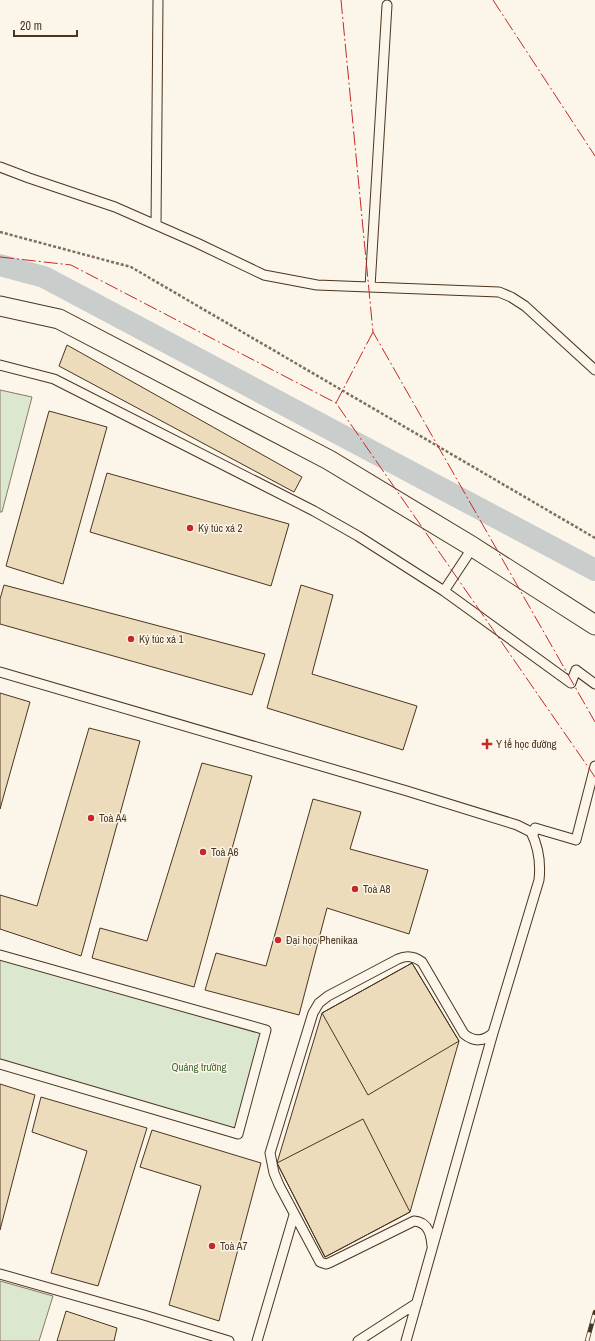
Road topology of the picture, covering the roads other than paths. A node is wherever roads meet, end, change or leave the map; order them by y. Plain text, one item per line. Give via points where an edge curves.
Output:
1 (158, 1) dead end
2 (387, 5) dead end
3 (0, 167) edge
4 (156, 225) junction
5 (370, 287) junction
6 (0, 306) edge
7 (0, 365) edge
8 (595, 370) edge
9 (473, 546) junction
10 (444, 591) junction
11 (595, 625) edge
12 (0, 672) edge
13 (595, 684) edge
14 (595, 766) edge
15 (533, 835) junction
16 (0, 955) edge
17 (493, 1033) junction
18 (0, 1064) edge
19 (294, 1215) junction
20 (432, 1249) junction
21 (0, 1274) edge
22 (417, 1303) junction
23 (229, 1341) edge
24 (256, 1341) edge
25 (358, 1341) edge
26 (406, 1341) edge

1 - 4 lane
2 - 5 lane
3 - 4 lane via 115,207
4 - 5 lane via 264,275 317,285
5 - 8 lane via 499,292 525,306
6 - 9 street via 59,319 329,460
7 - 10 lane via 54,378 314,511
9 - 10 lane
9 - 11 street
10 - 13 lane via 571,683 576,670
12 - 15 lane via 422,795 518,825
14 - 15 lane via 576,840 534,828
15 - 17 lane via 539,854 538,880
16 - 18 lane via 266,1030 238,1134
17 - 19 lane via 479,1040 464,1034 422,962 413,957 402,957 319,1003 311,1018 270,1153 274,1173
17 - 20 lane
19 - 20 lane via 318,1260 323,1264 414,1220 425,1225
19 - 24 lane
20 - 22 lane
21 - 23 lane
22 - 25 lane
22 - 26 lane

